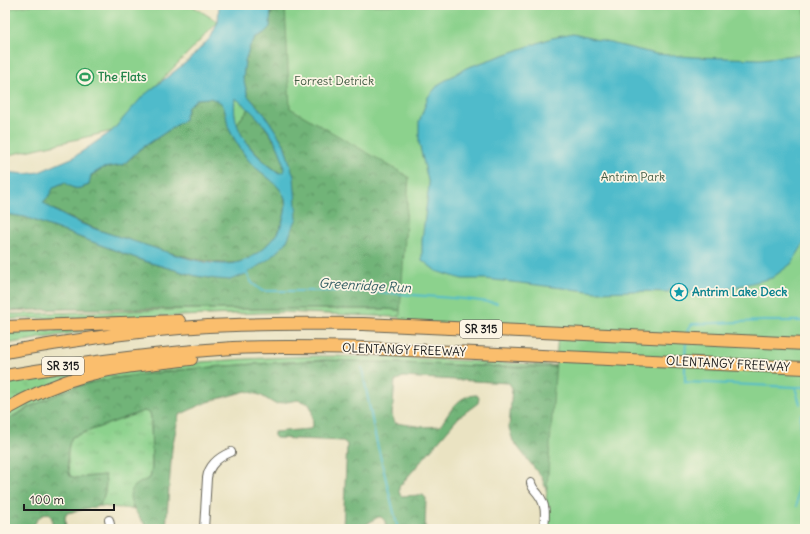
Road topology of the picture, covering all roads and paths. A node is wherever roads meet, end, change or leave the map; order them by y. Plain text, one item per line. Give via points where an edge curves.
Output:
1 (234, 325) junction
2 (5, 326) edge
3 (805, 344) edge
4 (235, 348) junction
5 (5, 352) edge
6 (805, 368) edge
7 (5, 376) edge
8 (5, 410) edge
9 (232, 452) dead end
10 (531, 484) dead end
11 (109, 520) dead end
12 (111, 529) edge
13 (204, 529) edge
14 (544, 529) edge

1 - 2 highway via 188,321
1 - 3 highway, OLENTANGY FREEWAY / SR 315 via 363,324
1 - 5 highway, OLENTANGY FREEWAY / SR 315 via 119,334
4 - 6 highway, OLENTANGY FREEWAY / SR 315 via 364,348
4 - 7 highway, OLENTANGY FREEWAY / SR 315 via 122,358
4 - 8 highway via 192,359 88,374 48,388
9 - 13 street via 219,458 206,478
10 - 14 street via 546,508
11 - 12 street

